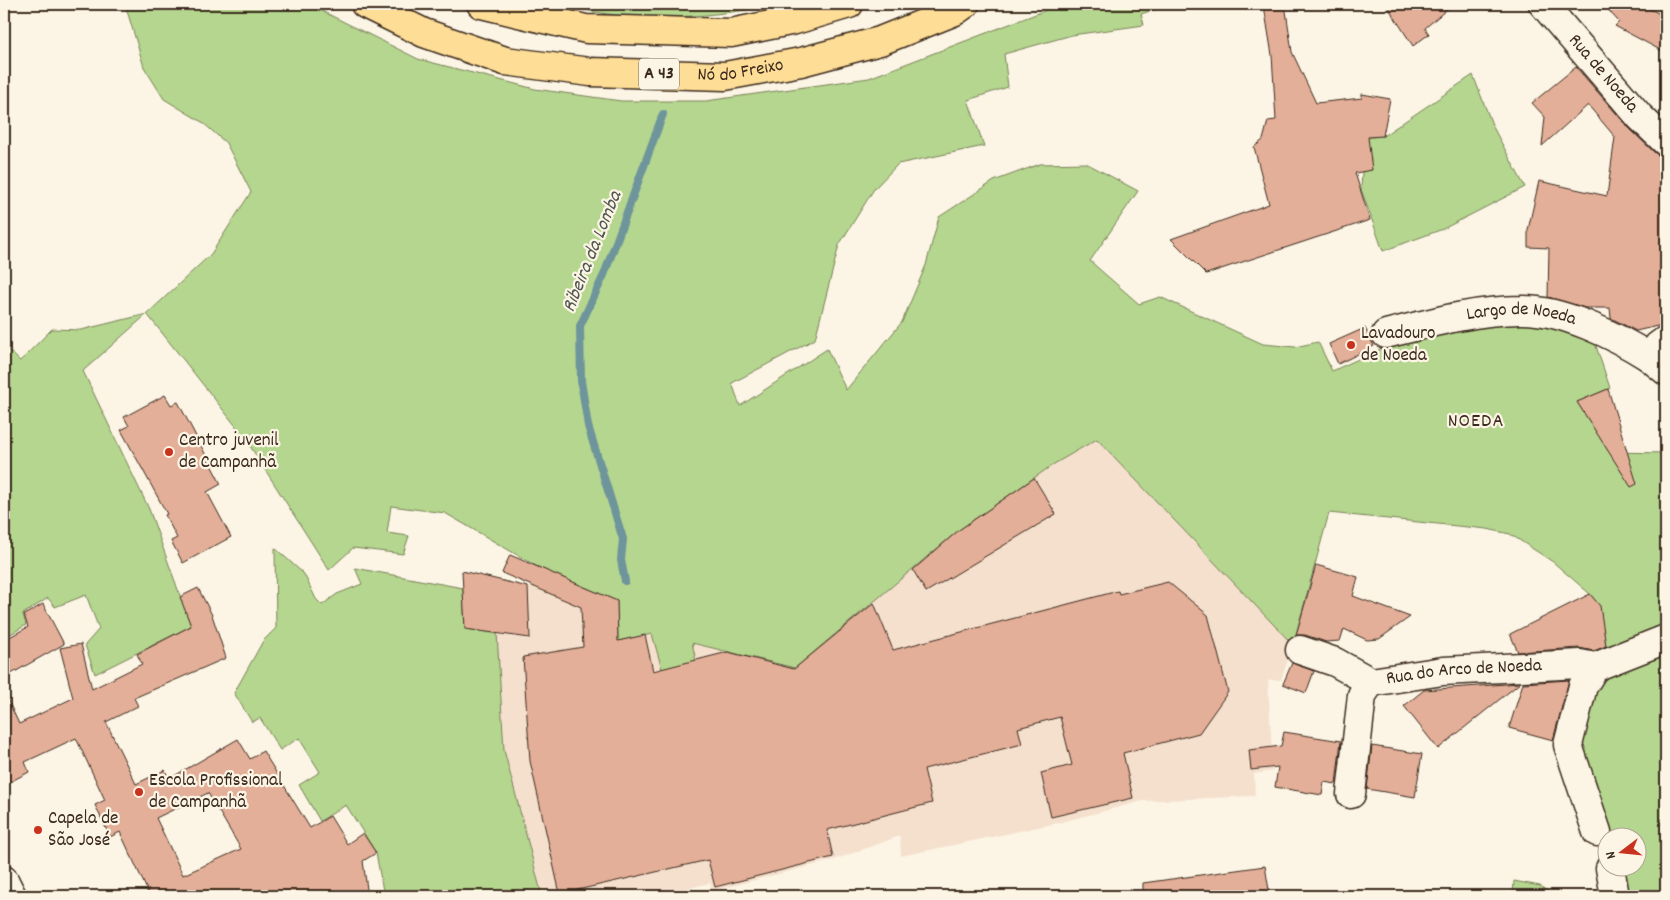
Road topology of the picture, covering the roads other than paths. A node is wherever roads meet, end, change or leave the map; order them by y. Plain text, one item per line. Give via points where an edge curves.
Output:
1 (365, 4) edge
2 (481, 4) edge
3 (849, 4) edge
4 (1544, 4) edge
5 (967, 6) edge
6 (1666, 142) edge
7 (1386, 334) dead end
8 (1660, 356) edge
9 (1666, 639) edge
10 (1300, 650) dead end
11 (1596, 667) junction
12 (1371, 682) junction
13 (1351, 794) dead end
14 (1598, 833) edge
15 (1611, 878) edge
16 (4, 880) edge
17 (12, 896) edge
18 (1615, 896) edge

1 - 5 highway, Nó do Freixo / A 43 via 424,33 505,61 590,72 725,76 801,62 880,41
2 - 3 highway, Nó do Freixo / A 43 via 586,29 731,33 795,20
4 - 6 street, Rua de Noeda via 1640,117
7 - 8 street, Largo de Noeda via 1467,316 1523,310 1570,319
9 - 11 street, Rua do Arco de Noeda
10 - 12 street via 1335,662
11 - 12 street, Rua do Arco de Noeda via 1580,664 1444,671
11 - 14 street via 1584,686 1568,746
12 - 13 street, Rua do Arco de Noeda via 1362,695
15 - 18 street
16 - 17 street

